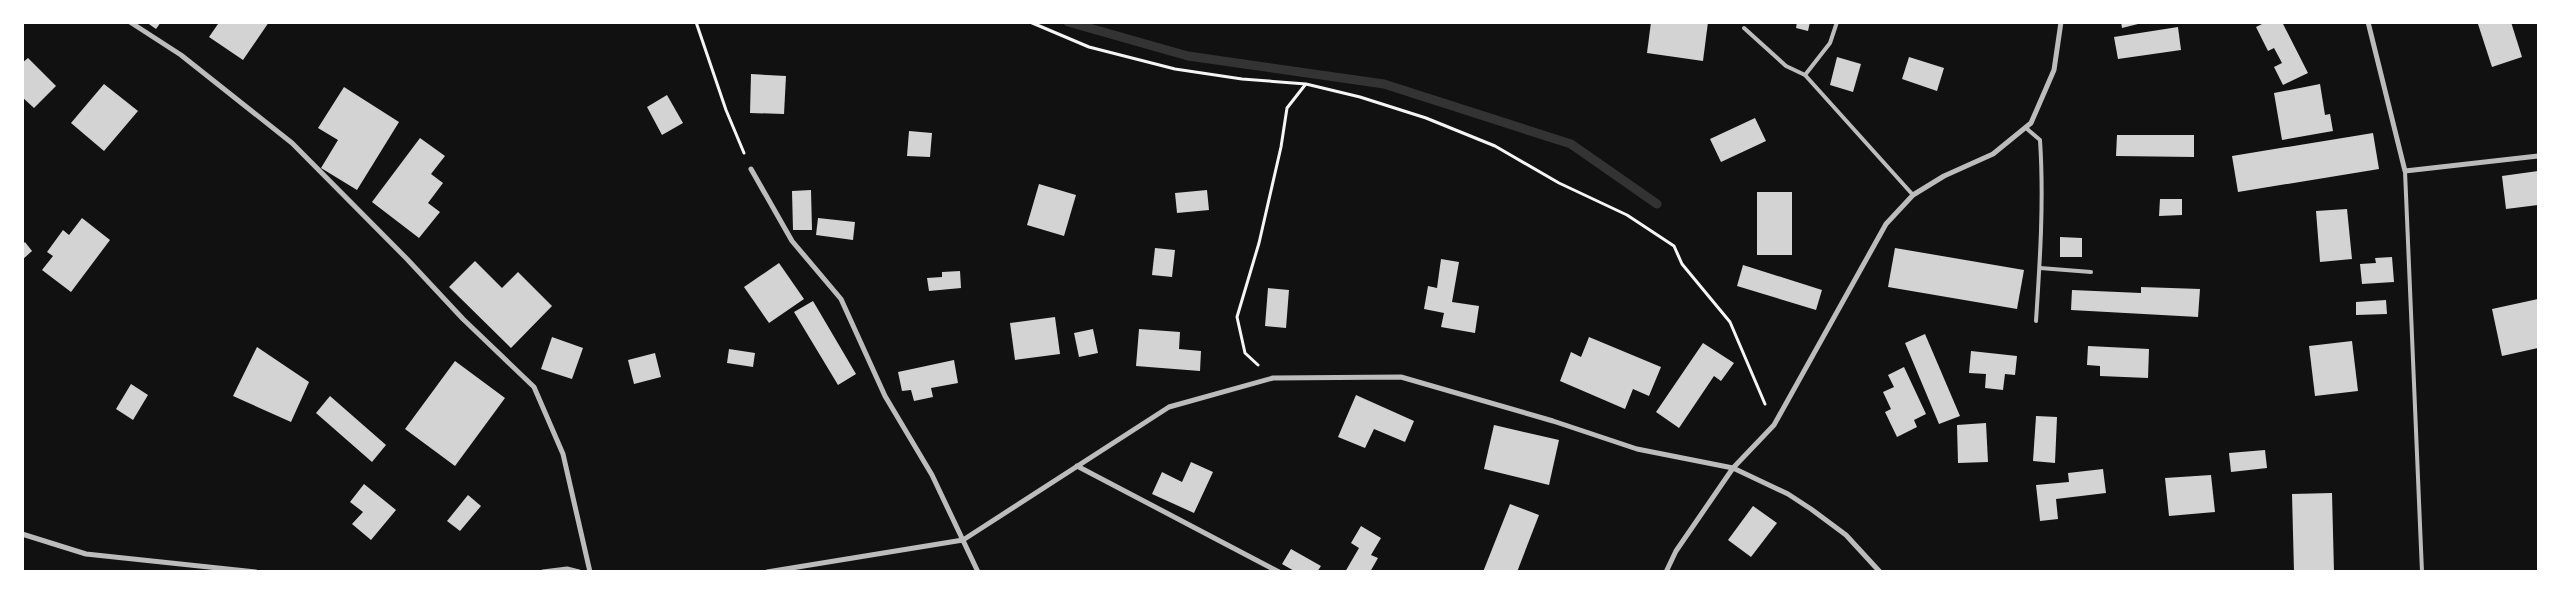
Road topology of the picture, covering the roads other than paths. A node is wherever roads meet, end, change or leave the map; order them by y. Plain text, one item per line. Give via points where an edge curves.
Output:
1 (130, 22) edge
2 (1837, 22) edge
3 (2061, 22) edge
4 (2368, 22) edge
5 (1744, 28) dead end
6 (1805, 75) junction
7 (2026, 128) junction
8 (2538, 156) edge
9 (752, 169) road end
10 (2405, 171) junction
11 (1913, 195) junction
12 (2040, 268) junction
13 (2091, 272) dead end
14 (2036, 321) dead end
15 (1076, 466) junction
16 (1733, 468) junction
17 (22, 534) edge
18 (963, 540) junction
19 (256, 572) edge
20 (543, 572) edge
21 (579, 572) edge
22 (590, 572) edge
23 (767, 572) edge
24 (978, 572) edge
25 (1279, 572) edge
26 (1666, 572) edge
27 (1880, 572) edge
28 (2422, 572) edge

1 - 22 street via 181,55 292,144 534,387 563,454
2 - 6 lane via 1830,43
3 - 7 street via 2054,70
4 - 10 street
5 - 6 lane via 1786,66
6 - 11 lane
7 - 11 street via 1993,154 1944,176
7 - 12 lane via 2040,140
8 - 10 street
9 - 18 street via 792,241 841,299 886,396 932,475
10 - 28 lane
11 - 16 street via 1886,224 1774,425
12 - 13 lane
12 - 14 lane
15 - 16 street via 1169,406 1273,378 1401,377 1637,448
15 - 18 street
15 - 25 street
16 - 26 street via 1676,551
16 - 27 street via 1788,494 1811,509 1846,535
17 - 19 street via 86,554
18 - 23 street
18 - 24 street
20 - 21 street via 567,569

